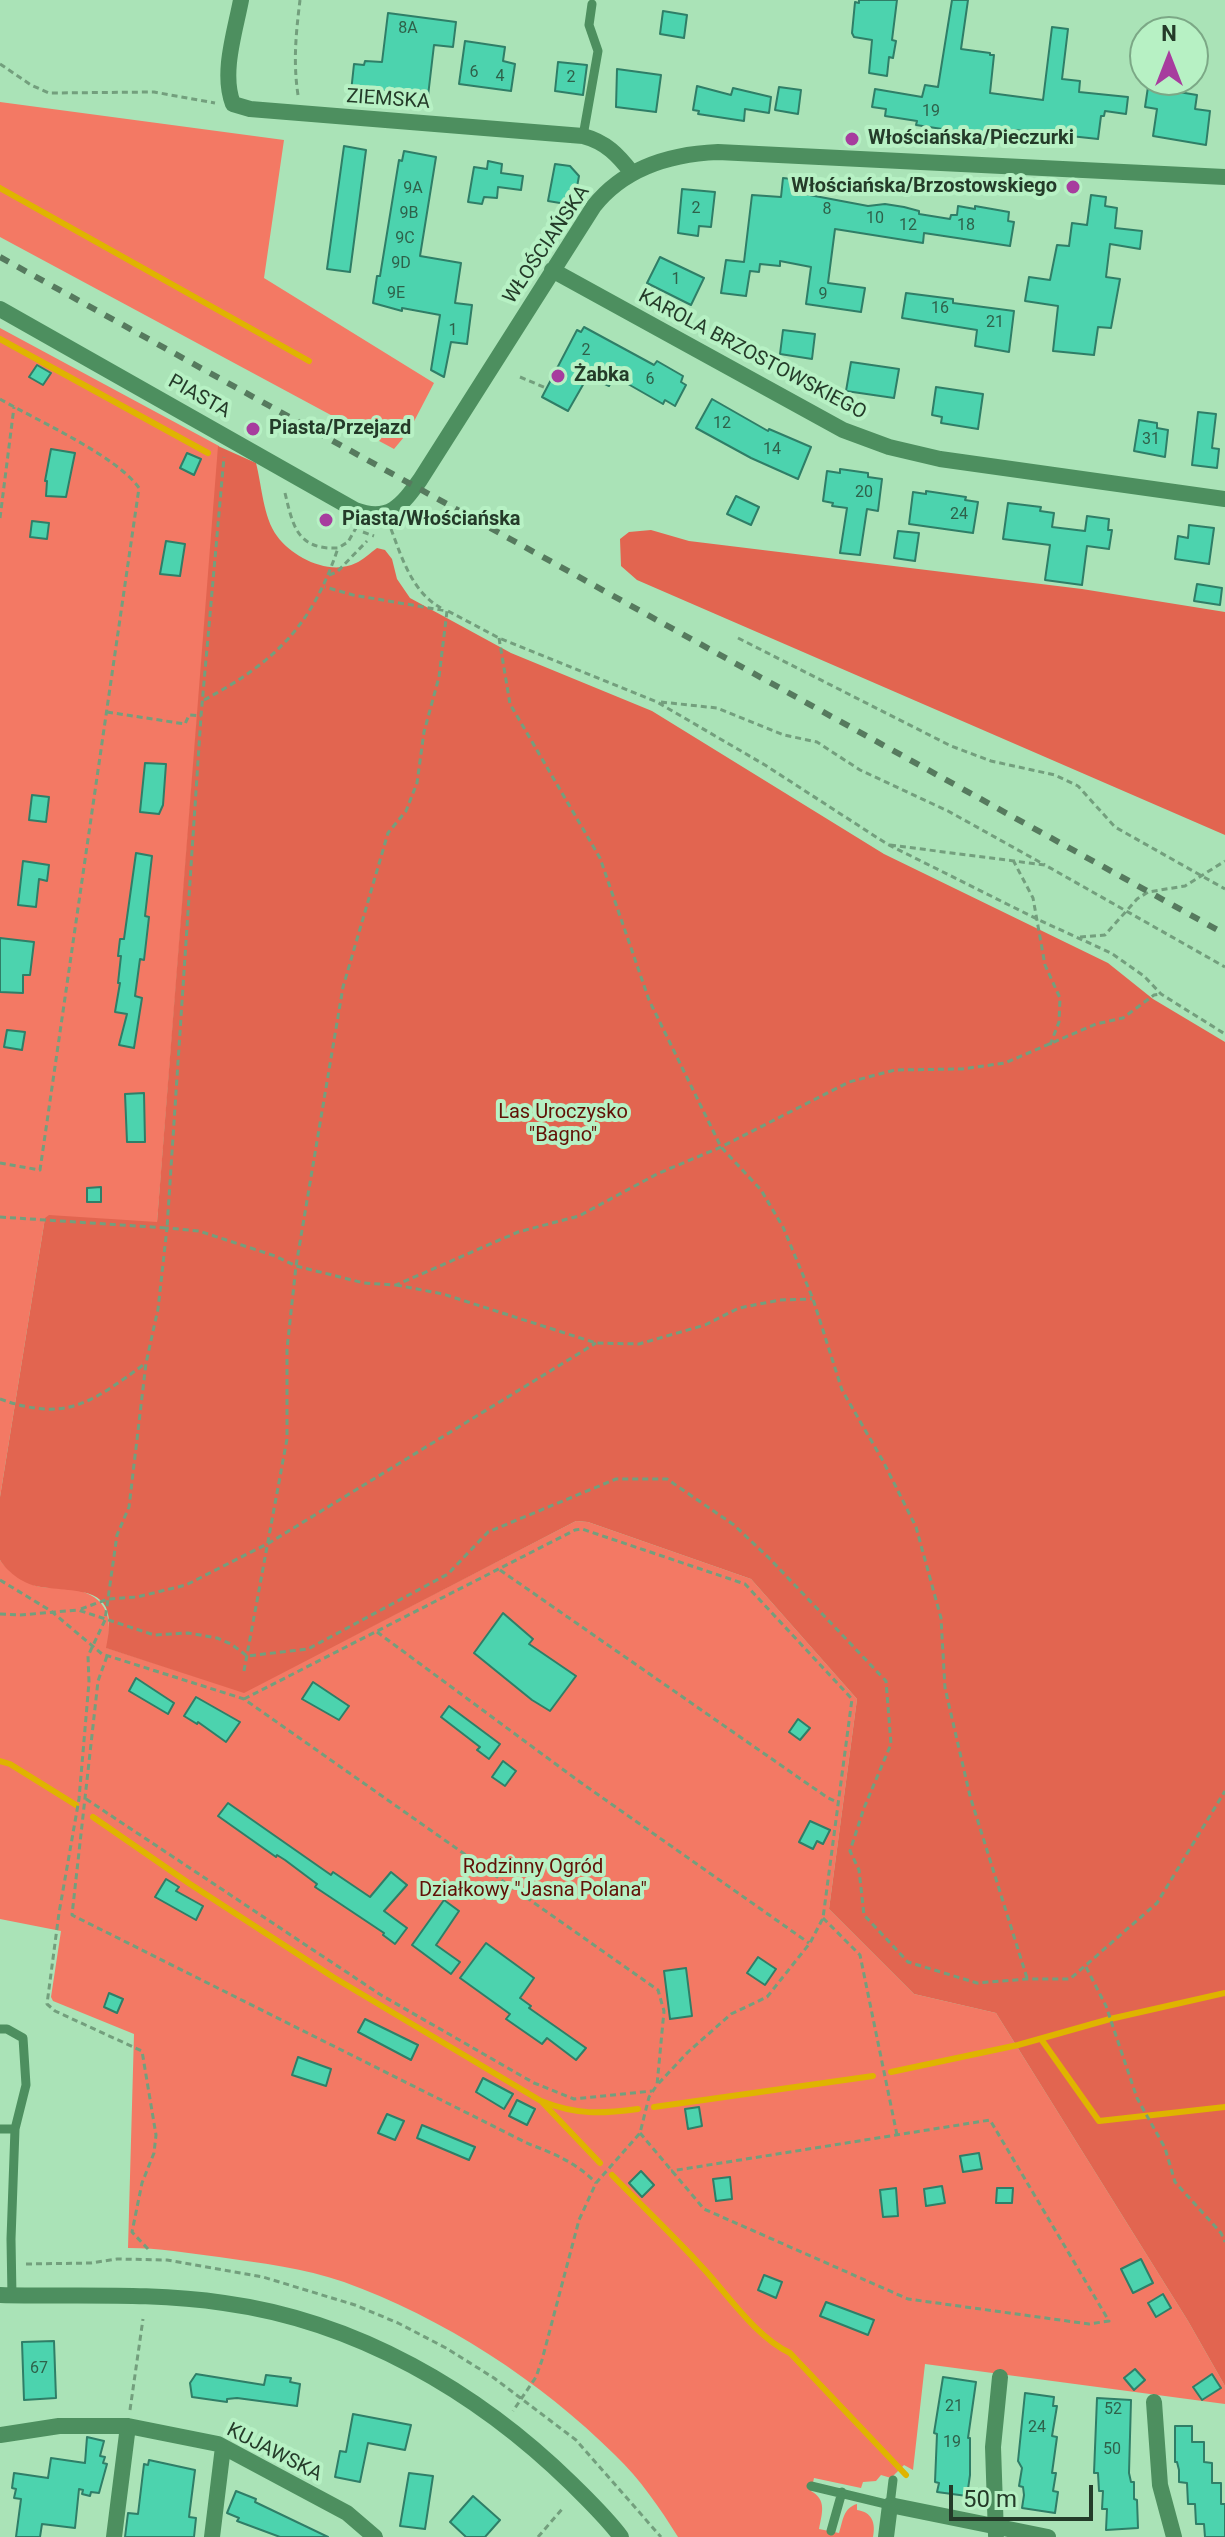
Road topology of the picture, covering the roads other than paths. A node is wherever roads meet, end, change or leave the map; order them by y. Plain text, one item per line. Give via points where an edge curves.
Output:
1 (241, 0) edge
2 (592, 4) dead end
3 (583, 136) junction
4 (632, 173) junction
5 (1225, 177) edge
6 (552, 270) junction
7 (0, 309) edge
8 (1225, 499) edge
9 (386, 513) joint
10 (0, 2029) edge
11 (0, 2129) edge
12 (15, 2129) junction
13 (6, 2296) edge
14 (1000, 2377) dead end
15 (1154, 2402) dead end
16 (128, 2426) junction
17 (0, 2435) edge
18 (223, 2447) junction
19 (893, 2480) dead end
20 (811, 2486) dead end
21 (842, 2492) junction
22 (890, 2505) junction
23 (831, 2531) dead end
24 (997, 2532) edge
25 (114, 2537) edge
26 (212, 2537) edge
27 (375, 2537) edge
28 (621, 2537) edge
29 (886, 2537) edge
30 (1048, 2537) edge
31 (1174, 2537) edge

1 - 3 street, ZIEMSKA via 228,76 233,104
2 - 3 lane via 589,25 598,51
3 - 4 street, ZIEMSKA via 599,140
4 - 5 street, WŁOŚCIAŃSKA via 664,159 718,152
4 - 6 street, WŁOŚCIAŃSKA via 605,192
6 - 8 street, KAROLA BRZOSTOWSKIEGO via 843,430 889,447 940,459
6 - 9 street, WŁOŚCIAŃSKA via 416,487
7 - 9 street, PIASTA via 365,514
10 - 12 lane via 23,2038 26,2085
11 - 12 lane
12 - 13 lane
13 - 28 street via 223,2302 344,2333 442,2382 503,2423
14 - 24 street via 993,2447
15 - 31 street via 1160,2485
16 - 17 street, KUJAWSKA via 59,2426
16 - 18 street, KUJAWSKA
16 - 25 street
18 - 26 street
18 - 27 street, KUJAWSKA via 347,2513
19 - 22 lane
20 - 21 lane
21 - 22 lane
21 - 23 lane
22 - 24 street
22 - 29 street
24 - 30 street

